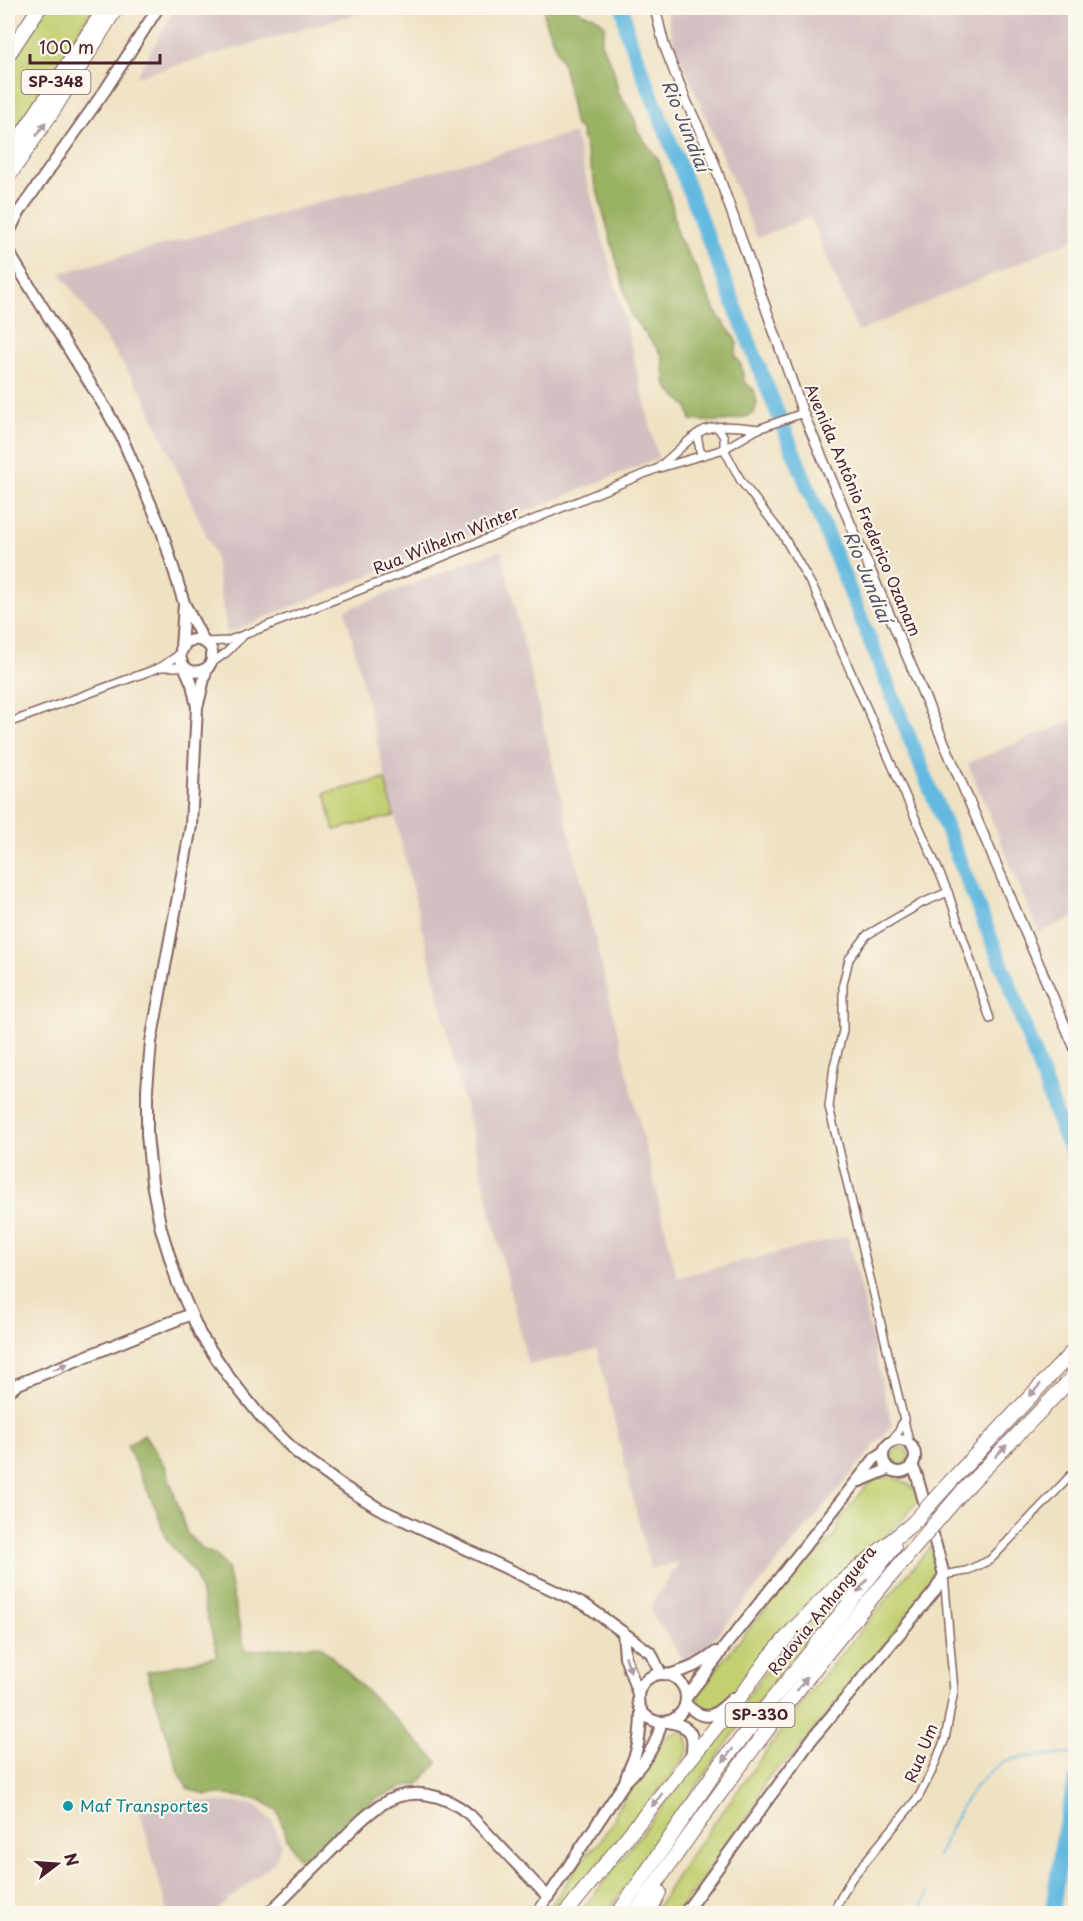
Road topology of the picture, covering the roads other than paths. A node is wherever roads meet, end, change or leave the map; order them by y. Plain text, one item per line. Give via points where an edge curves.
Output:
1 (39, 8) edge
2 (105, 8) edge
3 (116, 8) edge
4 (158, 8) edge
5 (655, 8) edge
6 (8, 55) edge
7 (8, 156) edge
8 (8, 177) edge
9 (8, 234) edge
10 (8, 246) edge
11 (803, 413) junction
12 (718, 428) junction
13 (760, 429) junction
14 (697, 434) junction
15 (724, 449) junction
16 (704, 455) junction
17 (656, 469) junction
18 (184, 603) junction
19 (246, 634) junction
20 (204, 641) junction
21 (180, 653) junction
22 (209, 666) junction
23 (161, 667) junction
24 (185, 668) junction
25 (197, 707) junction
26 (8, 723) edge
27 (948, 892) junction
28 (990, 1019) dead end
29 (1076, 1051) edge
30 (191, 1314) junction
31 (1076, 1347) edge
32 (1076, 1374) edge
33 (8, 1392) edge
34 (904, 1418) junction
35 (890, 1443) junction
36 (910, 1445) junction
37 (883, 1453) junction
38 (912, 1465) junction
39 (895, 1470) junction
40 (1076, 1470) edge
41 (857, 1482) junction
42 (920, 1489) junction
43 (912, 1524) junction
44 (944, 1575) junction
45 (622, 1632) junction
46 (722, 1650) junction
47 (665, 1674) junction
48 (745, 1688) junction
49 (638, 1694) junction
50 (686, 1701) junction
51 (641, 1710) junction
52 (664, 1722) junction
53 (691, 1758) junction
54 (625, 1782) junction
55 (703, 1814) junction
56 (548, 1897) junction
57 (268, 1914) edge
58 (536, 1914) edge
59 (566, 1914) edge
60 (618, 1914) edge
61 (635, 1914) edge
62 (648, 1914) edge
63 (684, 1914) edge
64 (832, 1914) edge

1 - 6 highway, SP-348
2 - 7 highway, SP-348
8 -> 3 highway
4 - 9 main road via 19,212
5 - 11 street, Avenida Antônio Frederico Ozanam via 664,45 711,154
10 - 18 main road via 122,438 161,528
11 - 13 street
11 - 29 street, Avenida Antônio Frederico Ozanam
12 - 13 street
12 - 14 street
12 - 15 street via 724,437
13 - 15 street
14 - 16 street
14 - 17 street
15 - 16 street
15 - 27 street via 815,591
16 - 17 street
17 - 19 street, Rua Wilhelm Winter
18 - 20 main road
18 - 21 main road
19 - 20 street, Rua Wilhelm Winter via 227,641
19 - 22 street, Rua Wilhelm Winter
20 - 21 main road via 192,640
20 - 22 main road via 212,651
21 - 23 street
21 - 24 main road
22 - 24 main road via 196,672
22 - 25 main road
23 - 24 street
23 - 26 street
24 - 25 main road
25 - 30 main road via 191,826 151,1042 147,1100 152,1183 161,1229
27 - 28 street
27 - 34 street via 867,935 849,959 843,984 843,1030 829,1107
33 -> 30 main road via 18,1384
30 - 45 main road via 229,1377 297,1453 378,1508 587,1606
31 -> 43 highway, Rodovia Anhanguera / SP-330, bridge
55 -> 32 highway, Rodovia Anhanguera / SP-330, bridge via 806,1678 902,1562 961,1493
34 - 35 street
34 - 36 street
35 - 36 main road via 900,1440
35 - 37 main road
36 - 38 main road via 915,1453
37 - 39 main road via 883,1459
37 - 41 main road
38 - 39 main road
38 - 42 main road
39 - 41 main road
39 - 42 main road
40 - 44 street via 990,1560 966,1571
41 - 46 main road
42 - 44 main road
43 - 48 highway via 811,1611
43 -> 60 highway, Rodovia Anhanguera / SP-330 via 717,1770
44 - 63 main road via 934,1593 812,1739
44 - 64 street, Rua Um via 954,1691 945,1739 918,1796 851,1878
45 - 47 main road via 651,1653
45 -> 49 main road via 625,1657
46 - 47 main road via 693,1668
46 - 50 main road
47 - 49 main road via 646,1680
47 - 50 main road via 681,1683
48 - 50 main road via 710,1715 699,1715
48 - 53 highway
49 - 51 main road
50 - 52 main road via 681,1713
51 - 52 main road via 653,1721
51 - 54 main road via 636,1753
52 - 53 main road via 678,1723 691,1732
52 - 54 main road via 635,1773
53 -> 59 highway
54 - 56 main road
55 - 61 highway, Rodovia Anhanguera / SP-330
55 - 62 highway
56 - 57 main road via 456,1803 410,1794 395,1797 362,1821
56 - 58 street

